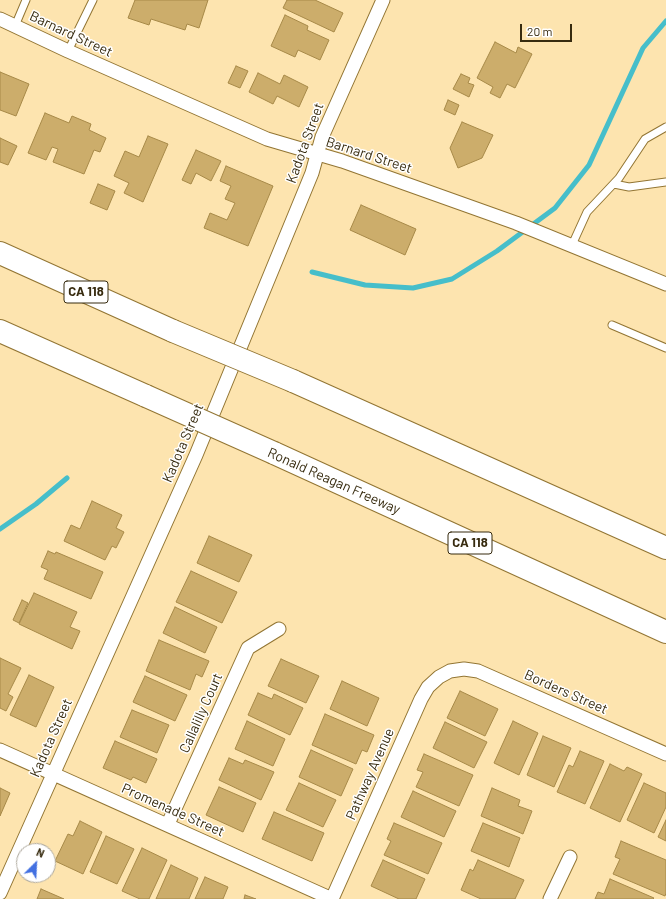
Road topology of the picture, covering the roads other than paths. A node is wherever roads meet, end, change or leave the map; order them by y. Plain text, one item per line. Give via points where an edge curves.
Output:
1 (26, 0) edge
2 (93, 0) edge
3 (383, 0) edge
4 (0, 19) edge
5 (14, 26) junction
6 (68, 52) junction
7 (666, 127) edge
8 (318, 155) junction
9 (666, 182) edge
10 (614, 184) junction
11 (572, 246) junction
12 (0, 253) edge
13 (666, 284) edge
14 (612, 325) dead end
15 (0, 331) edge
16 (666, 348) edge
17 (666, 548) edge
18 (279, 629) dead end
19 (666, 632) edge
20 (450, 671) joint
21 (0, 750) edge
22 (666, 754) edge
23 (52, 774) junction
24 (168, 824) junction
25 (570, 857) dead end
26 (0, 893) edge
27 (332, 899) edge
28 (550, 899) edge

1 - 5 lane
2 - 6 lane
3 - 8 street, Kadota Street via 322,137
4 - 5 street, Barnard Street
5 - 6 street, Barnard Street
6 - 8 street, Barnard Street via 266,139
7 - 10 lane via 645,139
8 - 11 street, Barnard Street via 516,223
8 - 23 street, Kadota Street via 196,455
9 - 10 lane via 630,187
10 - 11 lane via 587,212
11 - 13 street, Barnard Street
12 - 17 highway, CA 118, bridge
14 - 16 lane
15 - 19 highway, Ronald Reagan Freeway / CA 118, bridge
18 - 24 street, Callalilly Court via 248,648
20 - 22 street, Borders Street via 478,671
20 - 27 street, Pathway Avenue via 438,677 421,699
21 - 23 street, Promenade Street
23 - 24 street, Promenade Street
23 - 26 street, Kadota Street
24 - 27 street, Promenade Street
25 - 28 street

